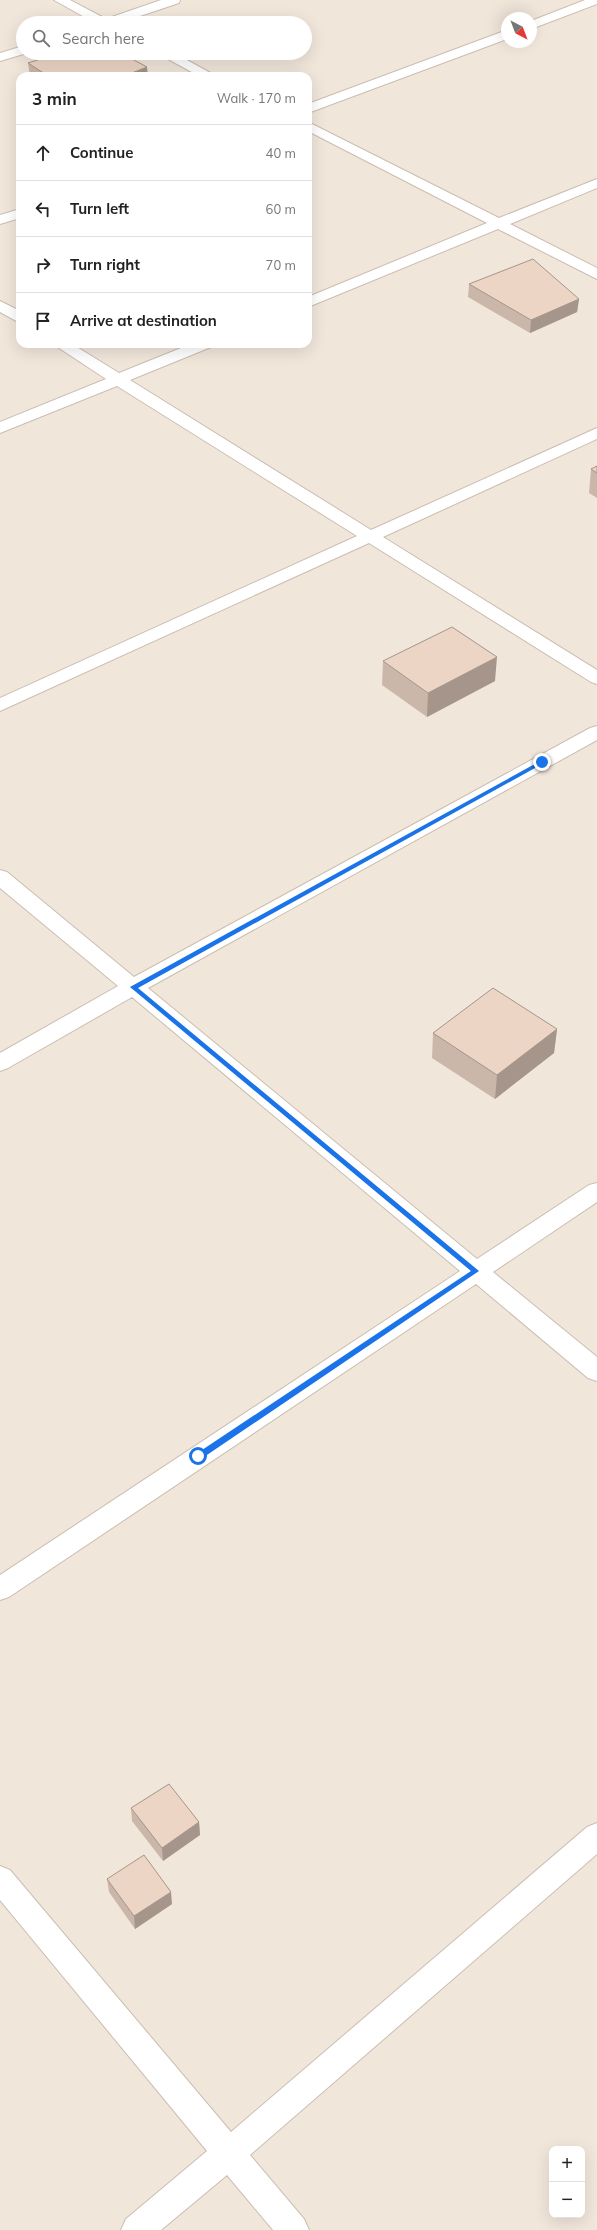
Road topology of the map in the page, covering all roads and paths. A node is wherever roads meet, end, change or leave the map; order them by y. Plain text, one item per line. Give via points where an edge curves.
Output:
1 (60, 0) edge
2 (174, 0) edge
3 (597, 0) edge
4 (91, 16) edge
5 (126, 16) edge
6 (537, 23) edge
7 (501, 36) edge
8 (16, 52) edge
9 (0, 58) edge
10 (178, 60) edge
11 (201, 72) edge
12 (312, 107) edge
13 (312, 128) edge
14 (597, 182) edge
15 (16, 214) edge
16 (0, 220) edge
17 (498, 224) junction
18 (597, 274) edge
19 (312, 300) edge
20 (0, 306) edge
21 (16, 316) edge
22 (68, 348) edge
23 (195, 348) edge
24 (118, 380) junction
25 (0, 428) edge
26 (597, 433) edge
27 (369, 536) junction
28 (597, 678) edge
29 (0, 705) edge
30 (597, 732) edge
31 (0, 877) edge
32 (133, 987) junction
33 (0, 1063) edge
34 (597, 1191) edge
35 (476, 1271) junction
36 (597, 1371) edge
37 (0, 1589) edge
38 (597, 1836) edge
39 (0, 1879) edge
40 (229, 2153) junction
41 (137, 2230) edge
42 (293, 2230) edge

1 - 4 street
2 - 5 street
3 - 6 street
7 - 12 street
8 - 9 street
10 - 11 street
13 - 17 street
14 - 17 street
15 - 16 street
17 - 18 street
17 - 19 street
20 - 21 street
22 - 24 street
23 - 24 street
24 - 25 street
24 - 27 street
26 - 27 street
27 - 28 street
27 - 29 street
30 - 32 street
31 - 32 street
32 - 33 street
32 - 35 street
34 - 35 street
35 - 36 street
35 - 37 street
38 - 40 street
39 - 40 street
40 - 41 street
40 - 42 street

